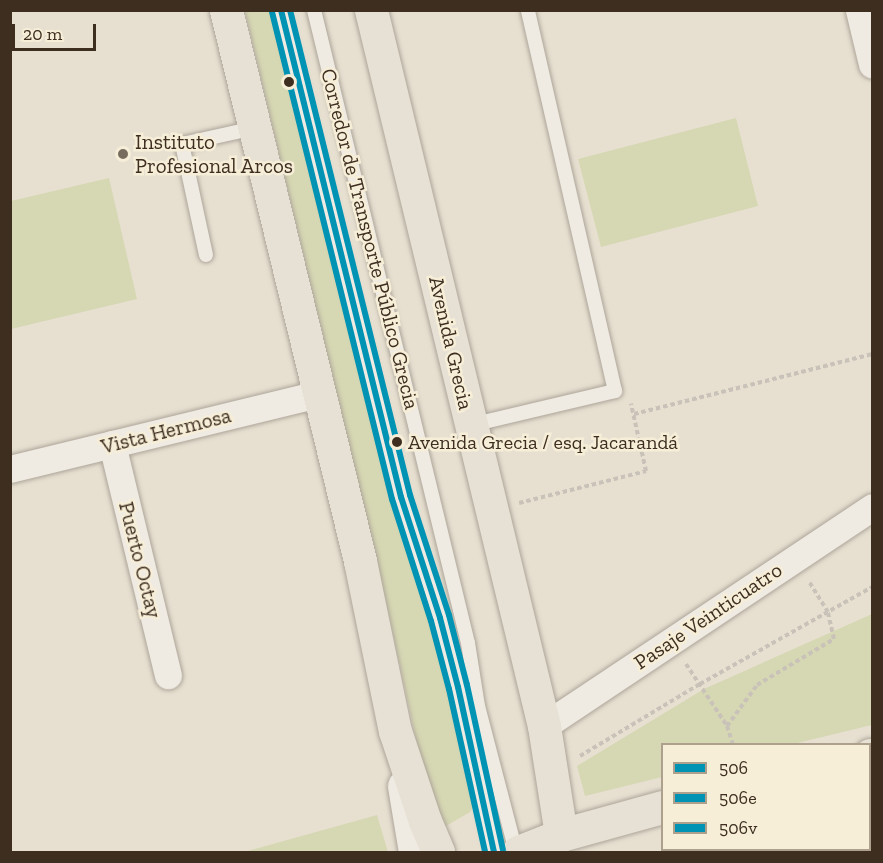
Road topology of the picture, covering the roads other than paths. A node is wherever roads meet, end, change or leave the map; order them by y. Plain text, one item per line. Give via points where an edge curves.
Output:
1 (226, 10) edge
2 (281, 10) edge
3 (314, 10) edge
4 (371, 10) edge
5 (528, 10) edge
6 (860, 10) edge
7 (871, 49) edge
8 (255, 128) junction
9 (206, 255) dead end
10 (321, 393) junction
11 (471, 425) junction
12 (112, 444) junction
13 (10, 469) edge
14 (873, 507) edge
15 (168, 675) dead end
16 (544, 726) junction
17 (395, 731) junction
18 (661, 808) edge
19 (562, 844) edge
20 (415, 852) edge
21 (438, 852) edge
22 (494, 852) edge
23 (517, 852) edge

1 - 8 main road
2 - 22 lane, Corredor de Transporte Público Grecia via 401,497 458,687
3 - 23 lane, Corredor de Transporte Público Grecia via 468,643 486,738
4 - 11 main road, Avenida Grecia
5 - 11 lane via 615,391
6 - 7 street
8 - 9 lane via 182,144
8 - 10 main road
10 - 12 street, Vista Hermosa
10 - 17 main road
11 - 16 main road, Avenida Grecia
12 - 13 street, Vista Hermosa
12 - 15 street, Puerto Octay
14 - 16 street, Pasaje Veinticuatro
16 - 19 main road, Avenida Grecia
17 - 20 main road
17 - 21 main road
18 - 19 main road
19 - 23 main road

